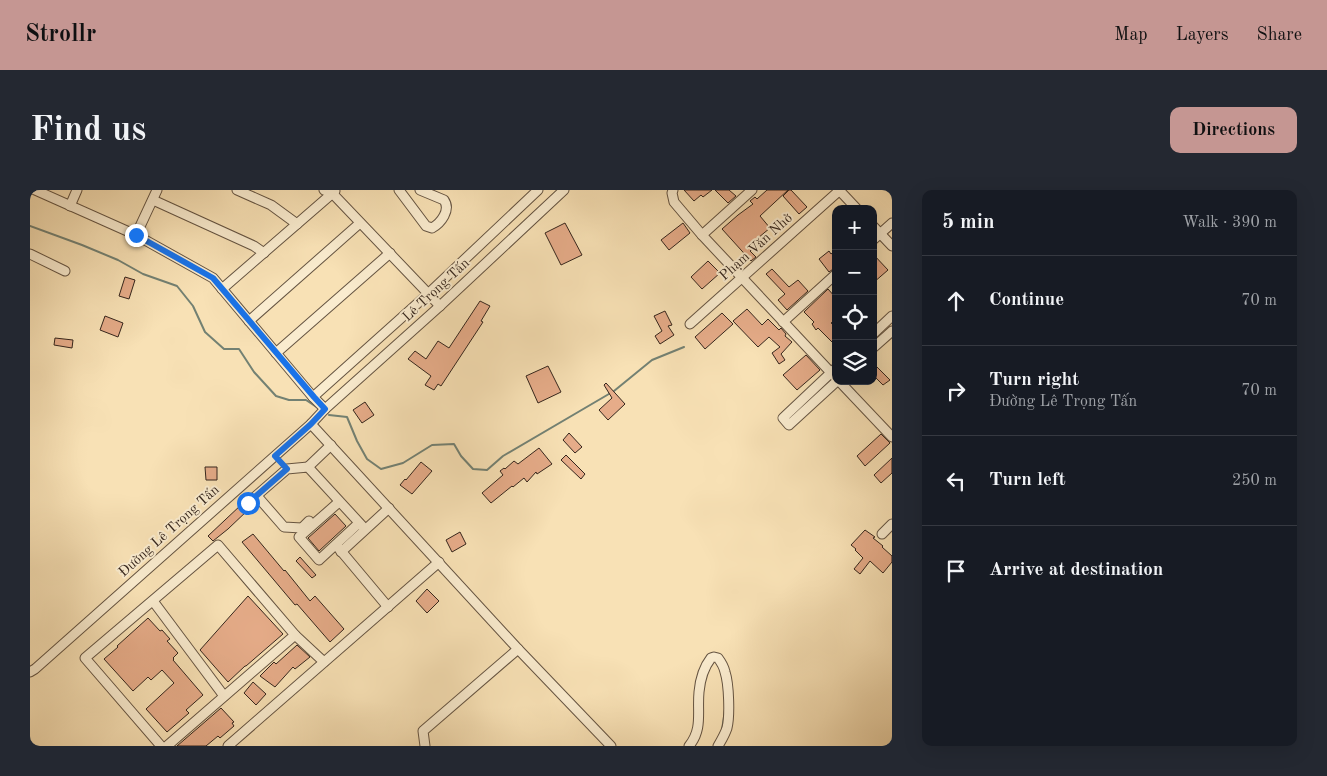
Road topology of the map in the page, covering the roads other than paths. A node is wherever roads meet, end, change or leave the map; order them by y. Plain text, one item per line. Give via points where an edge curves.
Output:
1 (35, 190) edge
2 (77, 190) edge
3 (158, 190) edge
4 (237, 190) edge
5 (400, 190) edge
6 (420, 190) edge
7 (538, 190) edge
8 (752, 190) edge
9 (840, 190) edge
10 (331, 191) edge
11 (558, 192) edge
12 (672, 192) edge
13 (153, 200) junction
14 (853, 205) edge
15 (70, 206) junction
16 (360, 223) junction
17 (892, 223) edge
18 (297, 224) junction
19 (136, 235) junction
20 (702, 235) junction
21 (877, 237) edge
22 (892, 246) edge
23 (264, 253) junction
24 (390, 253) junction
25 (30, 254) edge
26 (65, 271) dead end
27 (742, 278) junction
28 (832, 278) edge
29 (222, 289) junction
30 (428, 294) junction
31 (440, 306) junction
32 (892, 316) edge
33 (248, 321) junction
34 (783, 322) junction
35 (690, 324) dead end
36 (877, 330) edge
37 (892, 331) edge
38 (877, 344) edge
39 (276, 353) junction
40 (832, 372) edge
41 (836, 376) edge
42 (845, 385) edge
43 (314, 397) junction
44 (325, 409) junction
45 (311, 424) junction
46 (891, 433) edge
47 (331, 445) junction
48 (275, 456) junction
49 (308, 467) junction
50 (287, 469) junction
51 (257, 496) junction
52 (337, 500) junction
53 (248, 503) dead end
54 (388, 508) junction
55 (892, 524) edge
56 (362, 526) junction
57 (882, 534) dead end
58 (338, 548) junction
59 (439, 562) junction
60 (153, 600) junction
61 (388, 607) junction
62 (295, 635) junction
63 (518, 649) junction
64 (324, 662) junction
65 (30, 672) edge
66 (224, 696) junction
67 (161, 746) edge
68 (167, 746) edge
69 (228, 746) edge
70 (425, 746) edge
71 (611, 746) edge
72 (689, 746) edge
73 (718, 746) edge

1 - 15 street
2 - 15 street
3 - 13 street
4 - 18 street via 271,205
5 - 6 street via 426,226 432,228 442,220 447,202
7 - 30 street, Lê Trọng Tấn
8 - 20 street
9 - 14 street
9 - 27 street, Phạm Văn Nhờ
10 - 16 street
10 - 18 street
11 - 31 street, Lê Trọng Tấn
12 - 20 street via 674,202
13 - 19 street
13 - 23 street
15 - 19 street
16 - 24 street
16 - 33 street
17 - 21 street
18 - 23 street
19 - 29 street via 213,278
20 - 27 street
21 - 22 street
23 - 29 street
24 - 30 street
24 - 39 street
25 - 26 street
27 - 34 street
27 - 35 street, Phạm Văn Nhờ
28 - 34 street
29 - 33 street
30 - 31 street
30 - 43 street, Lê Trọng Tấn
31 - 44 street, Lê Trọng Tấn
32 - 36 street
33 - 39 street
34 - 40 street
37 - 38 street
39 - 43 street
41 - 41 street via 783,418 789,425
42 - 46 street
43 - 44 street
44 - 45 street, Đường Lê Trọng Tấn
45 - 47 street
45 - 48 street, Đường Lê Trọng Tấn
47 - 49 street
47 - 54 street
48 - 50 street
48 - 65 street, Đường Lê Trọng Tấn
49 - 50 street
49 - 52 street
50 - 51 street
51 - 52 street via 284,527 302,528
51 - 53 street
52 - 56 street
52 - 58 street via 299,538 320,560
54 - 56 street
54 - 59 street
55 - 57 street
56 - 58 street
58 - 61 street
59 - 61 street
59 - 63 street
60 - 62 street via 218,546
60 - 66 street
60 - 67 street via 86,658
61 - 64 street
62 - 64 street
62 - 66 street
63 - 70 street via 423,731
63 - 71 street
64 - 69 street
66 - 68 street
72 - 73 street via 698,730 700,685 706,665 714,657 718,658 726,673 728,693 727,729

